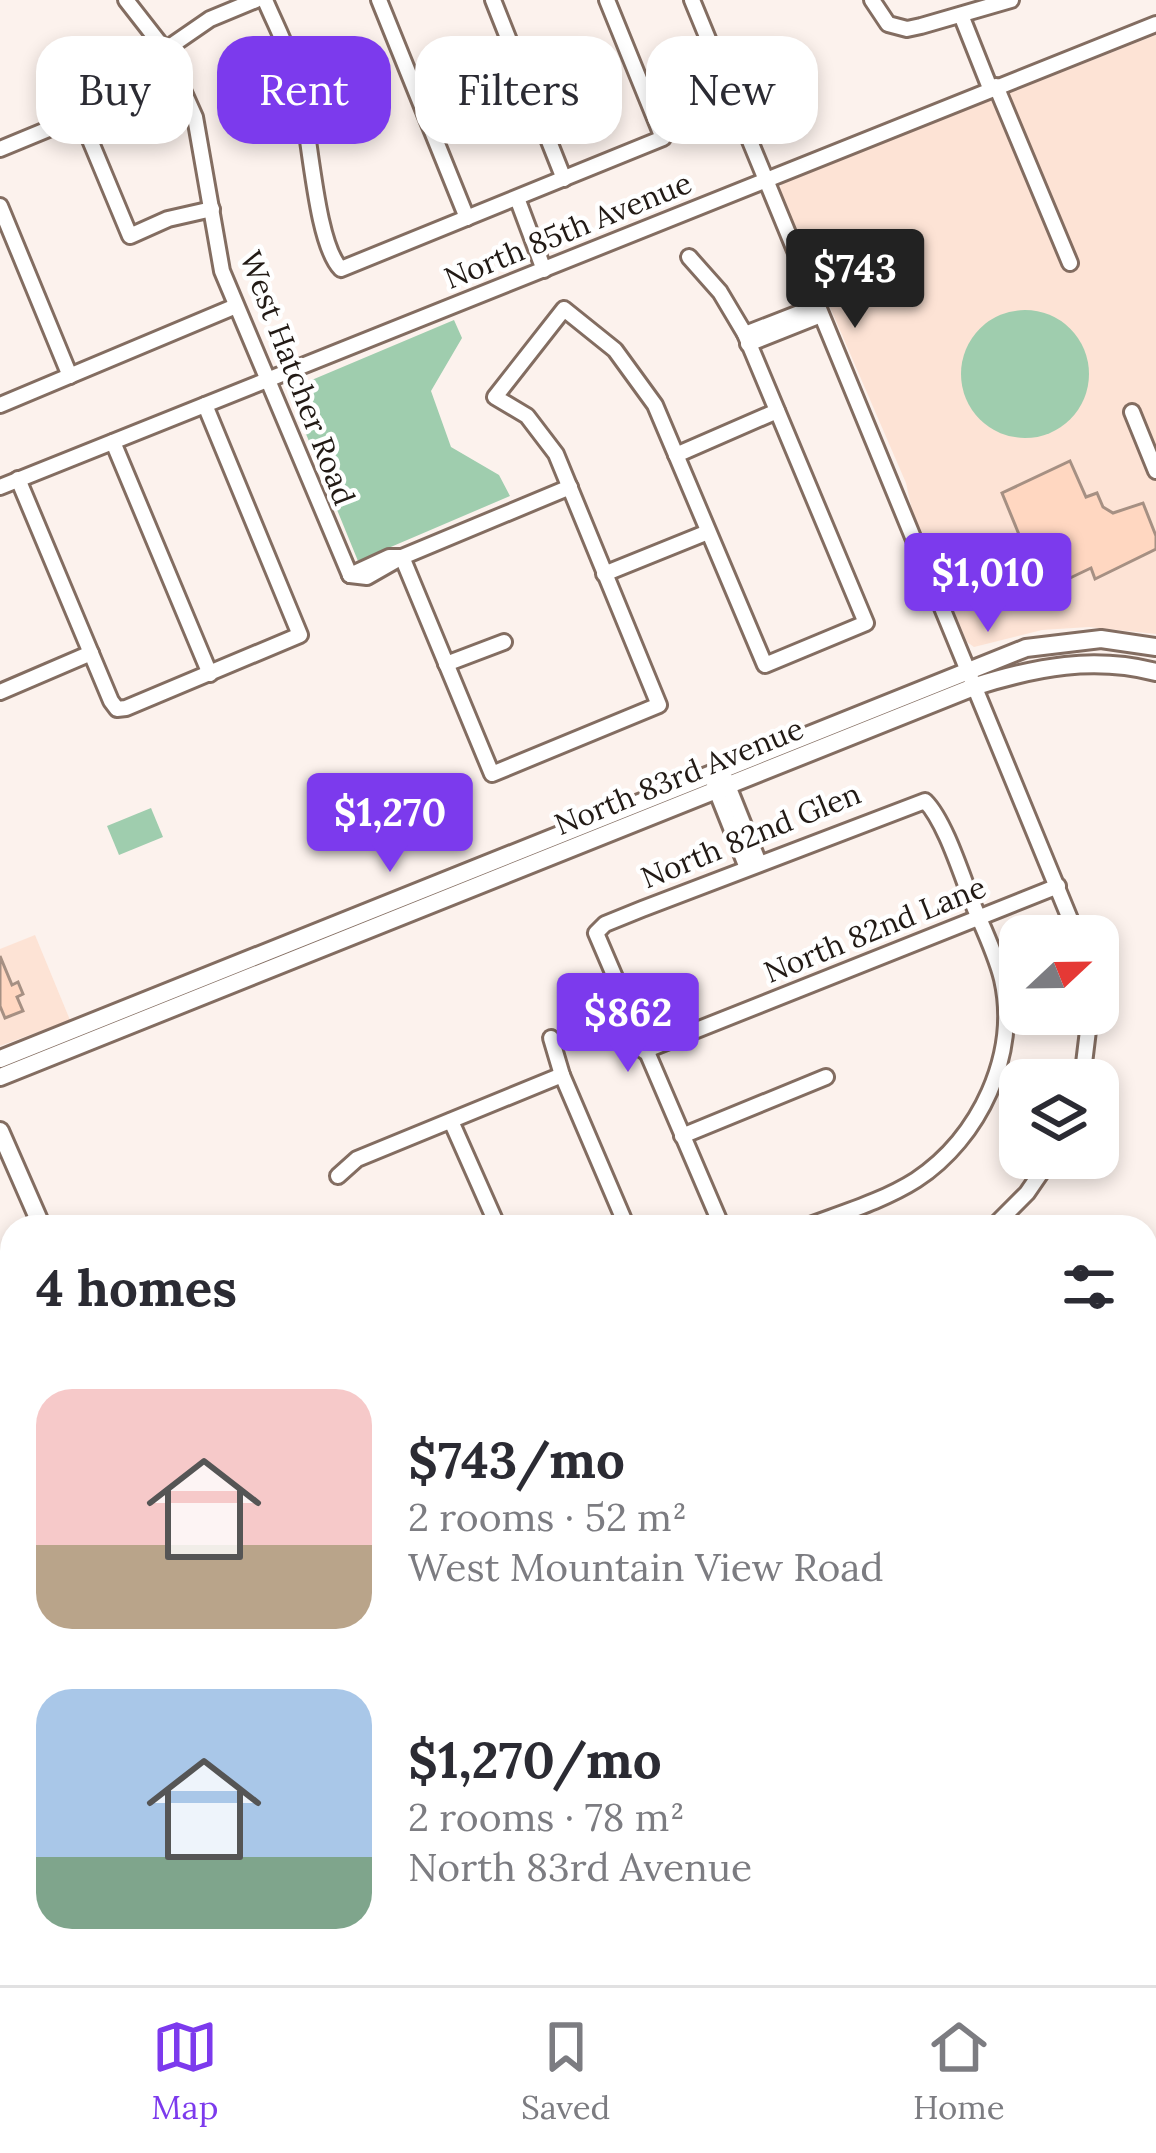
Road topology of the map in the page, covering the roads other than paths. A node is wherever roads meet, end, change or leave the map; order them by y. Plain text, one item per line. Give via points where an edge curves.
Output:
1 (126, 0) edge
2 (261, 0) edge
3 (379, 0) edge
4 (493, 0) edge
5 (607, 0) edge
6 (692, 0) edge
7 (872, 0) edge
8 (1011, 0) edge
9 (961, 16) junction
10 (1156, 24) edge
11 (153, 36) edge
12 (185, 36) edge
13 (993, 87) junction
14 (193, 112) edge
15 (0, 149) edge
16 (564, 179) junction
17 (767, 180) junction
18 (517, 198) junction
19 (0, 206) edge
20 (212, 209) junction
21 (467, 218) junction
22 (689, 257) dead end
23 (1070, 263) dead end
24 (544, 270) junction
25 (236, 306) junction
26 (819, 310) junction
27 (747, 339) junction
28 (70, 376) junction
29 (268, 381) junction
30 (0, 405) edge
31 (205, 405) junction
32 (777, 411) junction
33 (1132, 412) dead end
34 (113, 442) junction
35 (676, 454) junction
36 (1156, 471) edge
37 (18, 479) junction
38 (0, 487) edge
39 (570, 487) junction
40 (709, 532) junction
41 (402, 557) junction
42 (604, 574) junction
43 (504, 641) dead end
44 (1065, 641) junction
45 (1156, 646) edge
46 (91, 652) junction
47 (1082, 663) junction
48 (446, 664) junction
49 (1156, 672) edge
50 (209, 674) junction
51 (973, 678) junction
52 (0, 692) edge
53 (719, 780) junction
54 (753, 865) junction
55 (1058, 886) junction
56 (1068, 915) edge
57 (979, 918) junction
58 (196, 990) junction
59 (551, 1039) dead end
60 (644, 1051) junction
61 (0, 1059) edge
62 (562, 1076) junction
63 (0, 1077) edge
64 (826, 1077) dead end
65 (452, 1121) junction
66 (0, 1131) edge
67 (682, 1136) junction
68 (338, 1176) dead end
69 (1037, 1179) edge
70 (37, 1215) edge
71 (493, 1215) edge
72 (622, 1215) edge
73 (717, 1215) edge
74 (835, 1215) edge
75 (1005, 1215) edge

1 - 11 street, West Hatcher Road
2 - 12 street
2 - 21 street via 320,153 321,224 335,265
3 - 21 street
4 - 16 street
5 - 16 street via 663,138
6 - 17 street
7 - 9 street via 888,24 907,29
8 - 9 street
9 - 13 street
10 - 13 street, North 85th Avenue
13 - 17 street, North 85th Avenue
13 - 23 street
14 - 20 street, West Hatcher Road
15 - 20 street via 80,116 130,236
16 - 18 street
17 - 24 street, North 85th Avenue
17 - 26 street
18 - 21 street
18 - 24 street
19 - 28 street
20 - 25 street, West Hatcher Road
22 - 27 street
24 - 29 street, North 85th Avenue
25 - 28 street
25 - 29 street, West Hatcher Road
26 - 27 street
26 - 51 street
27 - 32 street
28 - 30 street
29 - 31 street, North 85th Avenue
29 - 41 street, West Hatcher Road via 350,575 367,578
31 - 34 street, North 85th Avenue
31 - 50 street via 300,635
32 - 35 street
32 - 40 street via 866,623 765,664
33 - 36 street
34 - 37 street, North 85th Avenue
34 - 50 street
35 - 39 street via 641,380 564,309 495,397 539,428
35 - 40 street
37 - 38 street, North 85th Avenue
37 - 46 street
39 - 41 street
39 - 42 street
40 - 42 street
41 - 48 street
42 - 48 street via 659,705 492,774
43 - 48 street
44 - 45 main road
44 - 47 main road
44 - 51 main road via 1026,648
46 - 50 street via 117,709
46 - 52 street
47 - 49 main road
47 - 51 main road
51 - 53 main road, North 83rd Avenue
51 - 55 street
53 - 54 street
53 - 58 main road, North 83rd Avenue
54 - 57 street, North 82nd Glen via 925,801
54 - 60 street, North 82nd Glen via 600,929 596,939
55 - 56 street
55 - 57 street, North 82nd Lane
57 - 60 street, North 82nd Lane
57 - 74 street via 1002,980 1005,1025 976,1117 942,1160 906,1186
58 - 61 main road, North 83rd Avenue
58 - 63 main road, North 83rd Avenue
59 - 62 street
60 - 67 street
62 - 65 street
62 - 72 street
64 - 67 street
65 - 68 street via 357,1159
65 - 71 street
66 - 70 main road
67 - 73 street
69 - 75 street

